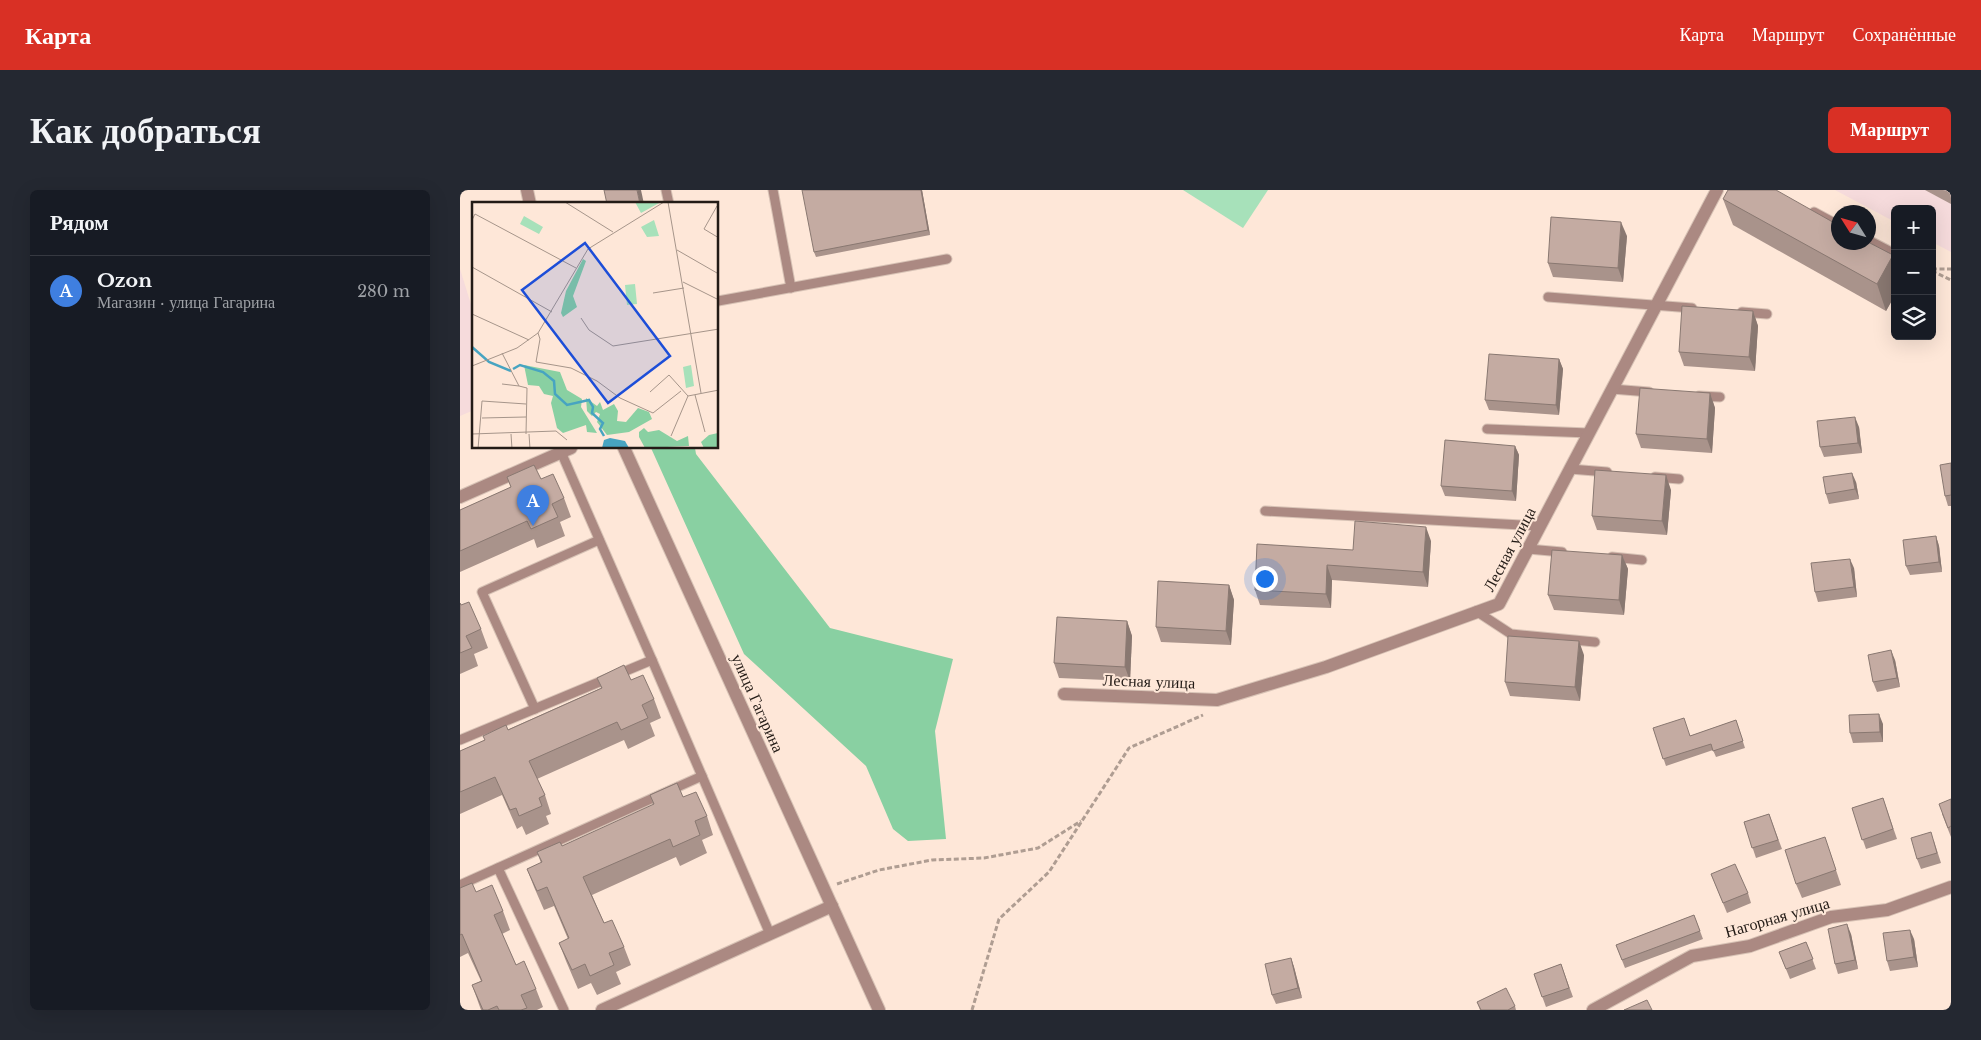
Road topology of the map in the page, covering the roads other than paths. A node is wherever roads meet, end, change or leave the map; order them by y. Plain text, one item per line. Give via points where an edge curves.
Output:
1 (773, 190) edge
2 (1717, 190) edge
3 (1806, 207) edge
4 (1831, 220) edge
5 (1876, 244) edge
6 (1891, 252) edge
7 (947, 259) dead end
8 (791, 288) junction
9 (1548, 297) dead end
10 (719, 301) edge
11 (1656, 305) junction
12 (1702, 309) edge
13 (1730, 311) edge
14 (1766, 314) dead end
15 (1612, 389) junction
16 (1661, 393) edge
17 (1690, 395) edge
18 (1720, 397) dead end
19 (1488, 429) dead end
20 (1589, 433) junction
21 (624, 449) edge
22 (566, 450) edge
23 (1570, 469) junction
24 (1619, 474) edge
25 (1649, 476) edge
26 (1679, 479) dead end
27 (460, 497) edge
28 (1265, 511) dead end
29 (1540, 526) junction
30 (599, 540) junction
31 (1528, 549) junction
32 (1575, 554) edge
33 (1604, 556) edge
34 (1642, 560) dead end
35 (1476, 611) junction
36 (1595, 642) dead end
37 (652, 660) junction
38 (1064, 694) dead end
39 (535, 708) junction
40 (460, 740) edge
41 (702, 776) junction
42 (498, 868) junction
43 (460, 885) edge
44 (1951, 887) edge
45 (832, 906) junction
46 (770, 934) junction
47 (564, 1010) edge
48 (602, 1010) edge
49 (879, 1010) edge
50 (1593, 1010) edge

1 - 8 lane
2 - 11 street, Лесная улица
3 - 4 lane
5 - 6 lane
7 - 8 lane
8 - 10 lane
9 - 11 lane
11 - 12 lane
11 - 15 street, Лесная улица
13 - 14 lane
15 - 16 lane
15 - 20 street, Лесная улица
17 - 18 lane
19 - 20 lane
20 - 23 street, Лесная улица
21 - 45 street, улица Гагарина
22 - 27 street
22 - 30 lane
23 - 24 lane
23 - 29 street, Лесная улица
25 - 26 lane
28 - 29 lane
29 - 31 street, Лесная улица
30 - 37 lane
30 - 39 lane via 482,592
31 - 32 lane
31 - 35 street, Лесная улица via 1499,604
33 - 34 lane
35 - 36 lane via 1511,634
35 - 38 street, Лесная улица via 1326,667 1217,700
37 - 39 lane
37 - 41 lane
39 - 40 lane
41 - 42 lane
41 - 46 lane
42 - 43 lane
42 - 47 lane
44 - 50 street, Нагорная улица via 1886,910 1831,917 1750,946 1692,956
45 - 46 street
45 - 49 street, улица Гагарина
46 - 48 street

